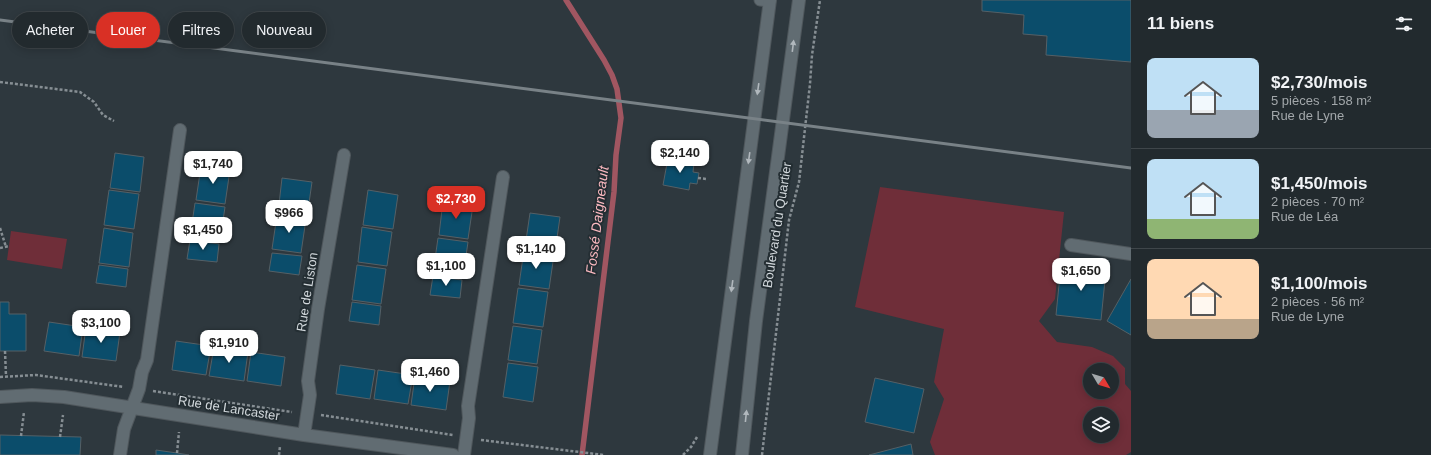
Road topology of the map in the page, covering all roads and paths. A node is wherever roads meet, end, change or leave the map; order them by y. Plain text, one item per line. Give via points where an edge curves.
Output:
1 (767, 0) edge
2 (799, 0) edge
3 (820, 0) edge
4 (0, 82) edge
5 (114, 121) dead end
6 (180, 130) dead end
7 (344, 155) dead end
8 (503, 177) dead end
9 (698, 178) dead end
10 (707, 179) dead end
11 (0, 228) edge
12 (1072, 245) dead end
13 (0, 248) edge
14 (1131, 254) edge
15 (5, 351) dead end
16 (6, 376) junction
17 (0, 377) edge
18 (130, 388) dead end
19 (148, 390) dead end
20 (0, 397) edge
21 (132, 407) junction
22 (24, 412) dead end
23 (298, 412) dead end
24 (63, 415) dead end
25 (315, 415) dead end
26 (179, 432) dead end
27 (304, 435) junction
28 (21, 436) dead end
29 (457, 436) dead end
30 (60, 437) dead end
31 (696, 438) dead end
32 (478, 440) dead end
33 (280, 446) dead end
34 (177, 453) dead end
35 (684, 454) edge
36 (120, 455) edge
37 (278, 455) edge
38 (453, 455) edge
39 (464, 455) edge
40 (604, 455) edge
41 (710, 455) edge
42 (742, 455) edge
43 (762, 455) edge

1 -> 41 street
42 -> 2 street, Boulevard du Quartier via 756,321
3 - 43 path, Boulevard du Quartier via 799,182 790,220
4 - 5 path via 80,92 94,102 103,115
6 - 21 street via 148,360
7 - 27 street, Rue de Liston via 312,352 308,381 310,395
8 - 39 street via 468,406
9 - 10 path
11 - 13 path via 8,246
12 - 14 street
15 - 16 path
16 - 17 path
16 - 18 path via 36,375
19 - 23 path, Rue de Lancaster
20 - 21 street, Rue de Lancaster via 64,397
21 - 27 street, Rue de Lancaster
21 - 36 street via 124,430
22 - 28 path
24 - 30 path
25 - 29 path
26 - 34 path
27 - 38 street, Rue de Lancaster
31 - 35 path
32 - 40 path
33 - 37 path

